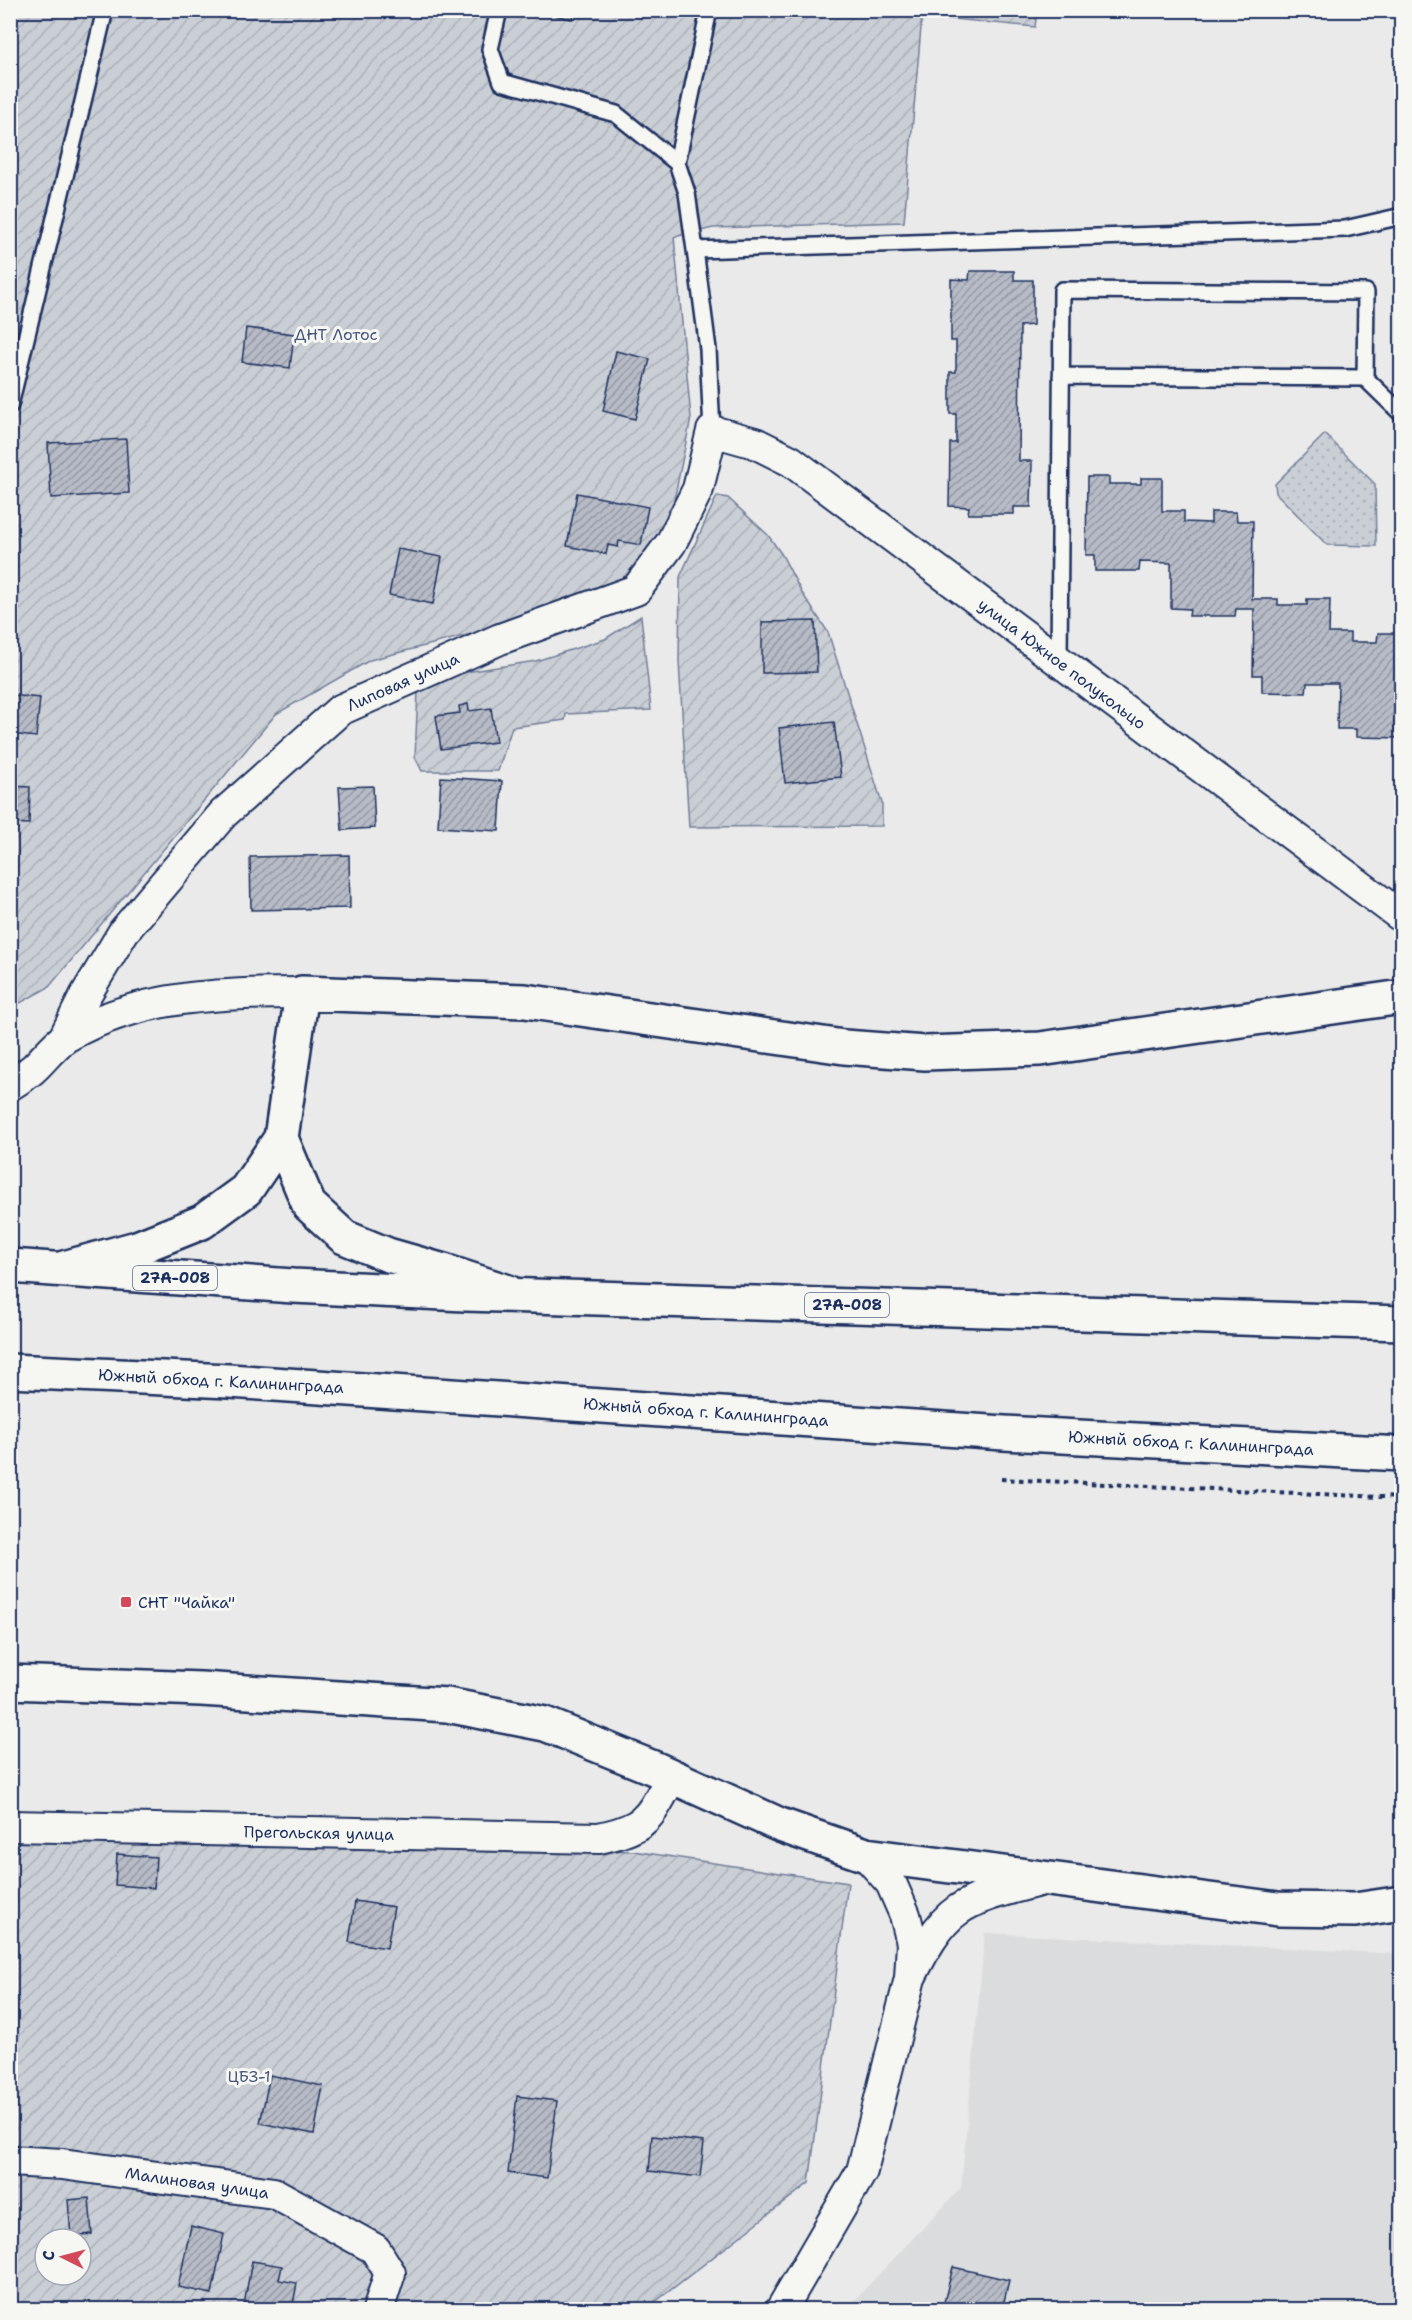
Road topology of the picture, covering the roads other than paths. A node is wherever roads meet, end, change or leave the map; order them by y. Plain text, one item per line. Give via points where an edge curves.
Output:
1 (105, 10) edge
2 (499, 10) edge
3 (709, 10) edge
4 (677, 163) junction
5 (1401, 216) edge
6 (695, 250) junction
7 (1061, 376) junction
8 (1365, 378) junction
9 (10, 405) edge
10 (1401, 414) edge
11 (712, 431) junction
12 (1059, 662) junction
13 (1401, 917) edge
14 (302, 993) junction
15 (1401, 997) edge
16 (64, 1038) junction
17 (10, 1085) edge
18 (281, 1138) junction
19 (10, 1266) edge
20 (58, 1270) junction
21 (518, 1295) junction
22 (1401, 1323) edge
23 (10, 1371) edge
24 (1401, 1454) edge
25 (10, 1682) edge
26 (672, 1776) junction
27 (10, 1826) edge
28 (866, 1855) junction
29 (1046, 1879) junction
30 (1401, 1903) edge
31 (909, 1978) junction
32 (10, 2161) edge
33 (378, 2310) edge
34 (781, 2310) edge

1 - 9 lane
2 - 4 lane via 490,48 502,82 616,114
3 - 4 lane
4 - 6 lane via 687,193
5 - 6 lane via 1345,229
6 - 11 lane via 708,349
7 - 8 lane
7 - 8 lane via 1062,290 1366,292
7 - 12 lane
8 - 10 lane
11 - 12 street, улица Южное полукольцо via 755,444 791,461
11 - 16 street, Липовая улица via 698,489 671,543 636,590 500,639 340,710 223,814 124,931
12 - 13 street, улица Южное полукольцо
14 - 15 main road via 525,1001 844,1047 925,1053 1040,1049
14 - 16 street via 183,998 134,1009
14 - 18 main road
16 - 17 street via 31,1071
18 - 20 main road via 246,1190 202,1222 138,1248
18 - 21 main road via 309,1205 344,1237 388,1255
19 - 20 main road, 27А-008
20 - 21 main road, 27А-008 via 293,1286
21 - 22 main road, 27А-008
23 - 24 main road, Южный обход г. Калининграда via 229,1381 1004,1433
25 - 26 main road via 201,1689 447,1705 545,1724
26 - 27 street, Прегольская улица via 651,1815 627,1833 599,1838
26 - 28 main road via 780,1825
28 - 29 main road
28 - 31 street via 891,1883 905,1915 912,1943
29 - 30 main road via 1278,1909 1355,1910
29 - 31 street via 957,1910 930,1940
31 - 34 street via 862,2171
32 - 33 street, Малиновая улица via 62,2164 274,2193 375,2249 390,2273

